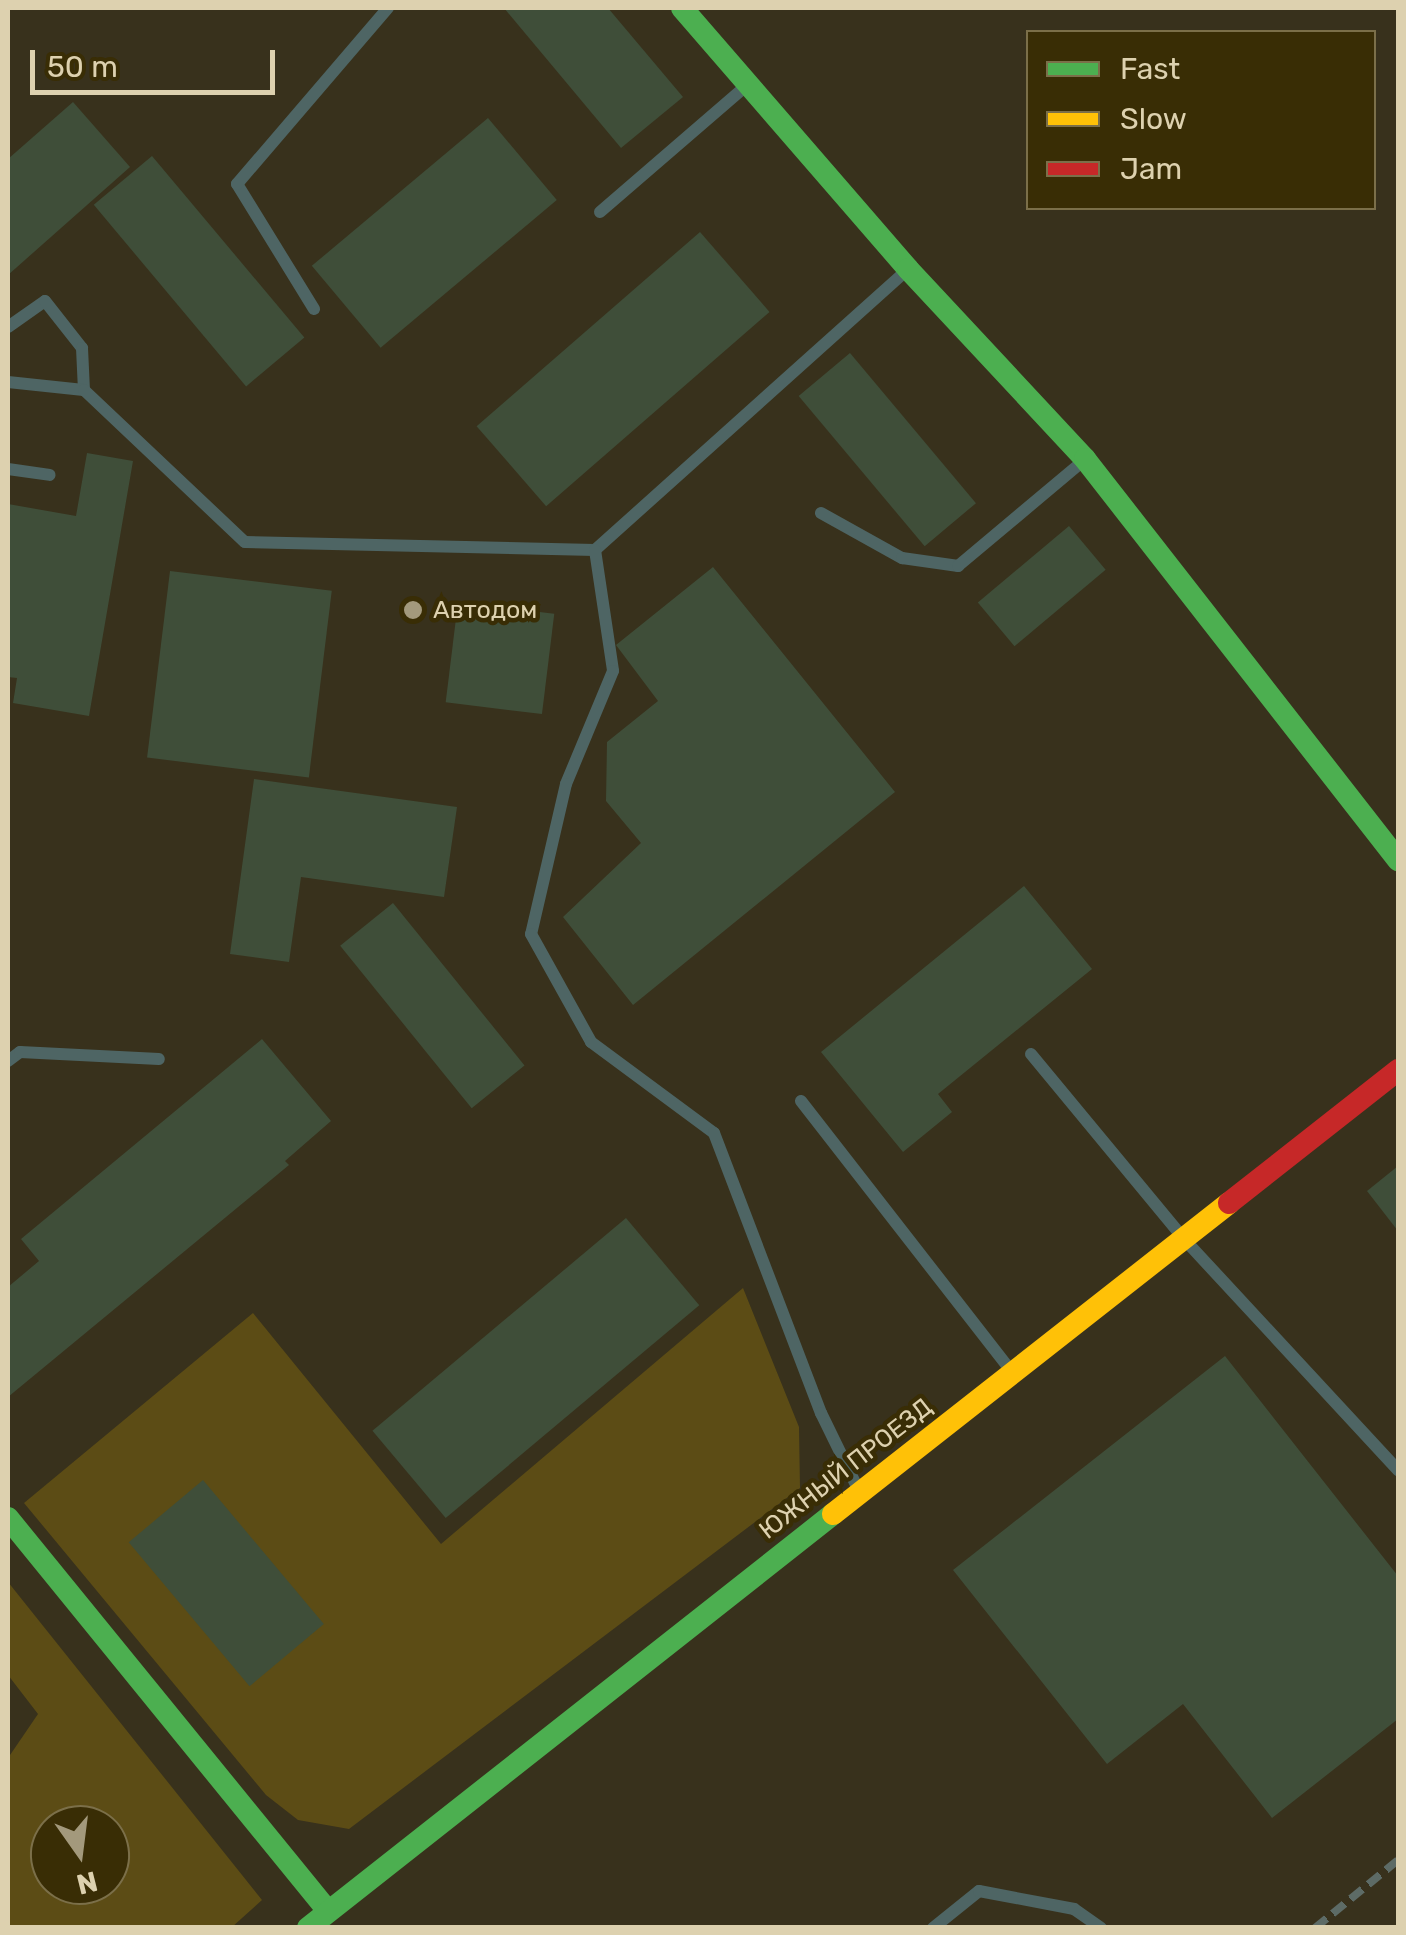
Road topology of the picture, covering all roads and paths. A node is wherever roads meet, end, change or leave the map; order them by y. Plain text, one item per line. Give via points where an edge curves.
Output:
1 (388, 8) edge
2 (682, 8) edge
3 (747, 85) junction
4 (600, 212) dead end
5 (908, 270) junction
6 (314, 308) dead end
7 (8, 327) edge
8 (8, 382) edge
9 (84, 390) junction
10 (1085, 460) junction
11 (8, 469) edge
12 (50, 476) dead end
13 (821, 513) dead end
14 (595, 550) junction
15 (1398, 860) edge
16 (1031, 1054) dead end
17 (159, 1059) dead end
18 (8, 1061) edge
19 (1398, 1070) edge
20 (801, 1101) dead end
21 (1184, 1239) junction
22 (1012, 1373) junction
23 (1398, 1470) edge
24 (860, 1493) junction
25 (8, 1518) edge
26 (328, 1911) junction
27 (308, 1928) edge
28 (933, 1928) edge
29 (1101, 1928) edge

1 - 6 lane via 237,184
2 - 3 street
3 - 4 lane
3 - 5 street
5 - 10 street
5 - 14 lane
7 - 9 lane via 45,301 82,348
8 - 9 lane
9 - 14 lane via 245,542
10 - 13 lane via 958,566 902,558
10 - 15 street
11 - 12 lane
14 - 24 lane via 612,671 566,784 531,934 591,1042 714,1132 821,1413
16 - 21 lane
17 - 18 lane via 20,1052
19 - 21 street, ЮЖНЫЙ ПРОЕЗД
20 - 22 lane
21 - 22 street, ЮЖНЫЙ ПРОЕЗД
21 - 23 lane
22 - 24 street, ЮЖНЫЙ ПРОЕЗД
24 - 26 street, ЮЖНЫЙ ПРОЕЗД
25 - 26 street
26 - 27 street, ЮЖНЫЙ ПРОЕЗД
28 - 29 lane via 978,1891 1074,1910

